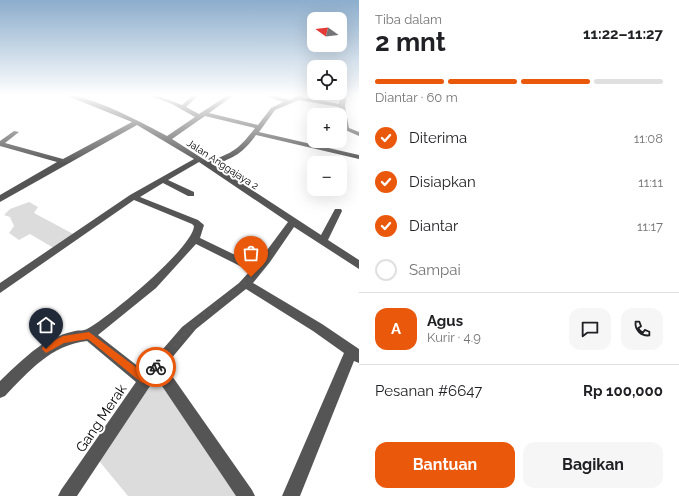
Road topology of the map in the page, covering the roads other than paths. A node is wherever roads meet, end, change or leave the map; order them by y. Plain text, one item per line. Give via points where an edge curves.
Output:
1 (128, 118) edge
2 (197, 118) edge
3 (214, 118) edge
4 (266, 118) edge
5 (344, 118) edge
6 (138, 122) junction
7 (257, 130) junction
8 (16, 132) dead end
9 (359, 134) edge
10 (166, 140) junction
11 (0, 144) edge
12 (359, 157) edge
13 (199, 159) junction
14 (64, 162) junction
15 (207, 165) junction
16 (162, 180) junction
17 (192, 194) dead end
18 (134, 197) junction
19 (0, 199) edge
20 (338, 211) dead end
21 (293, 221) junction
22 (195, 239) junction
23 (323, 240) junction
24 (359, 265) edge
25 (258, 270) junction
26 (245, 283) junction
27 (0, 289) edge
28 (89, 335) junction
29 (356, 354) edge
30 (157, 366) junction
31 (145, 380) junction
32 (0, 391) edge
33 (67, 496) edge
34 (246, 496) edge
35 (291, 496) edge

1 - 6 street, Jalan Anggajaya 2
2 - 10 street
3 - 7 street
4 - 7 street
5 - 9 street via 346,129
6 - 10 street, Jalan Anggajaya 2
6 - 14 street
7 - 12 street
7 - 15 street via 238,152
8 - 11 street
10 - 13 street, Jalan Anggajaya 2
11 - 14 street
13 - 15 street, Jalan Anggajaya 2
13 - 16 street
14 - 19 street
15 - 21 street, Jalan Anggajaya 2
16 - 17 street
16 - 18 street
18 - 22 street via 198,224
18 - 27 street
20 - 23 street
21 - 23 street, Jalan Anggajaya 2
21 - 25 street, Gang Merak
22 - 25 street
22 - 28 street via 149,290
23 - 24 street, Jalan Anggajaya 2
25 - 26 street, Gang Merak
26 - 29 street via 321,329
26 - 30 street, Gang Merak via 201,316
28 - 31 street
28 - 32 street via 63,339 46,349
29 - 35 street
30 - 31 street, Gang Merak
30 - 34 street
31 - 33 street, Gang Merak

